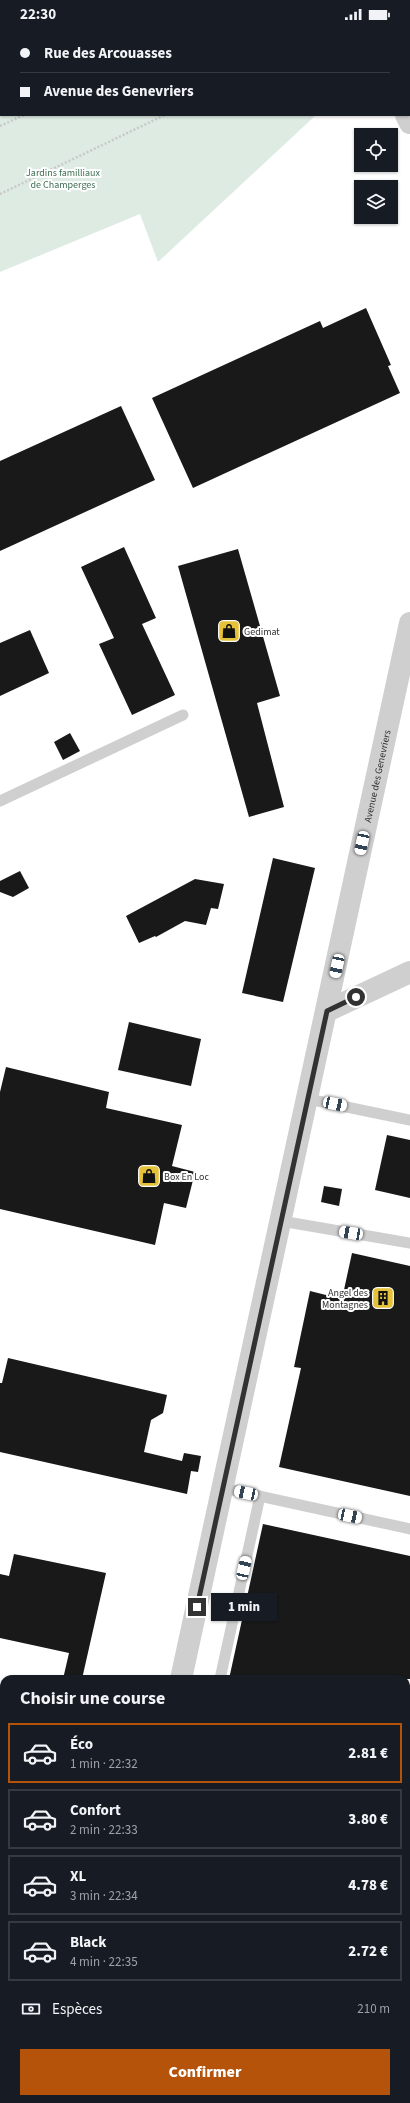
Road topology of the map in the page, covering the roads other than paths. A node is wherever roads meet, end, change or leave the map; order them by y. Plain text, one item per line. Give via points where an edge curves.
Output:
1 (410, 623) edge
2 (182, 715) dead end
3 (0, 801) edge
4 (410, 972) edge
5 (327, 1011) junction
6 (308, 1099) junction
7 (410, 1120) edge
8 (282, 1221) junction
9 (410, 1243) edge
10 (223, 1488) junction
11 (260, 1496) junction
12 (410, 1529) edge
13 (182, 1675) edge
14 (221, 1675) edge

1 - 5 street, Avenue des Genevriers
2 - 3 lane
4 - 5 street
5 - 6 street, Avenue des Genevriers
6 - 7 lane
6 - 8 street, Avenue des Genevriers
8 - 9 lane
8 - 10 street, Avenue des Genevriers
10 - 11 lane
10 - 13 street, Avenue des Genevriers
11 - 12 lane
11 - 14 lane

